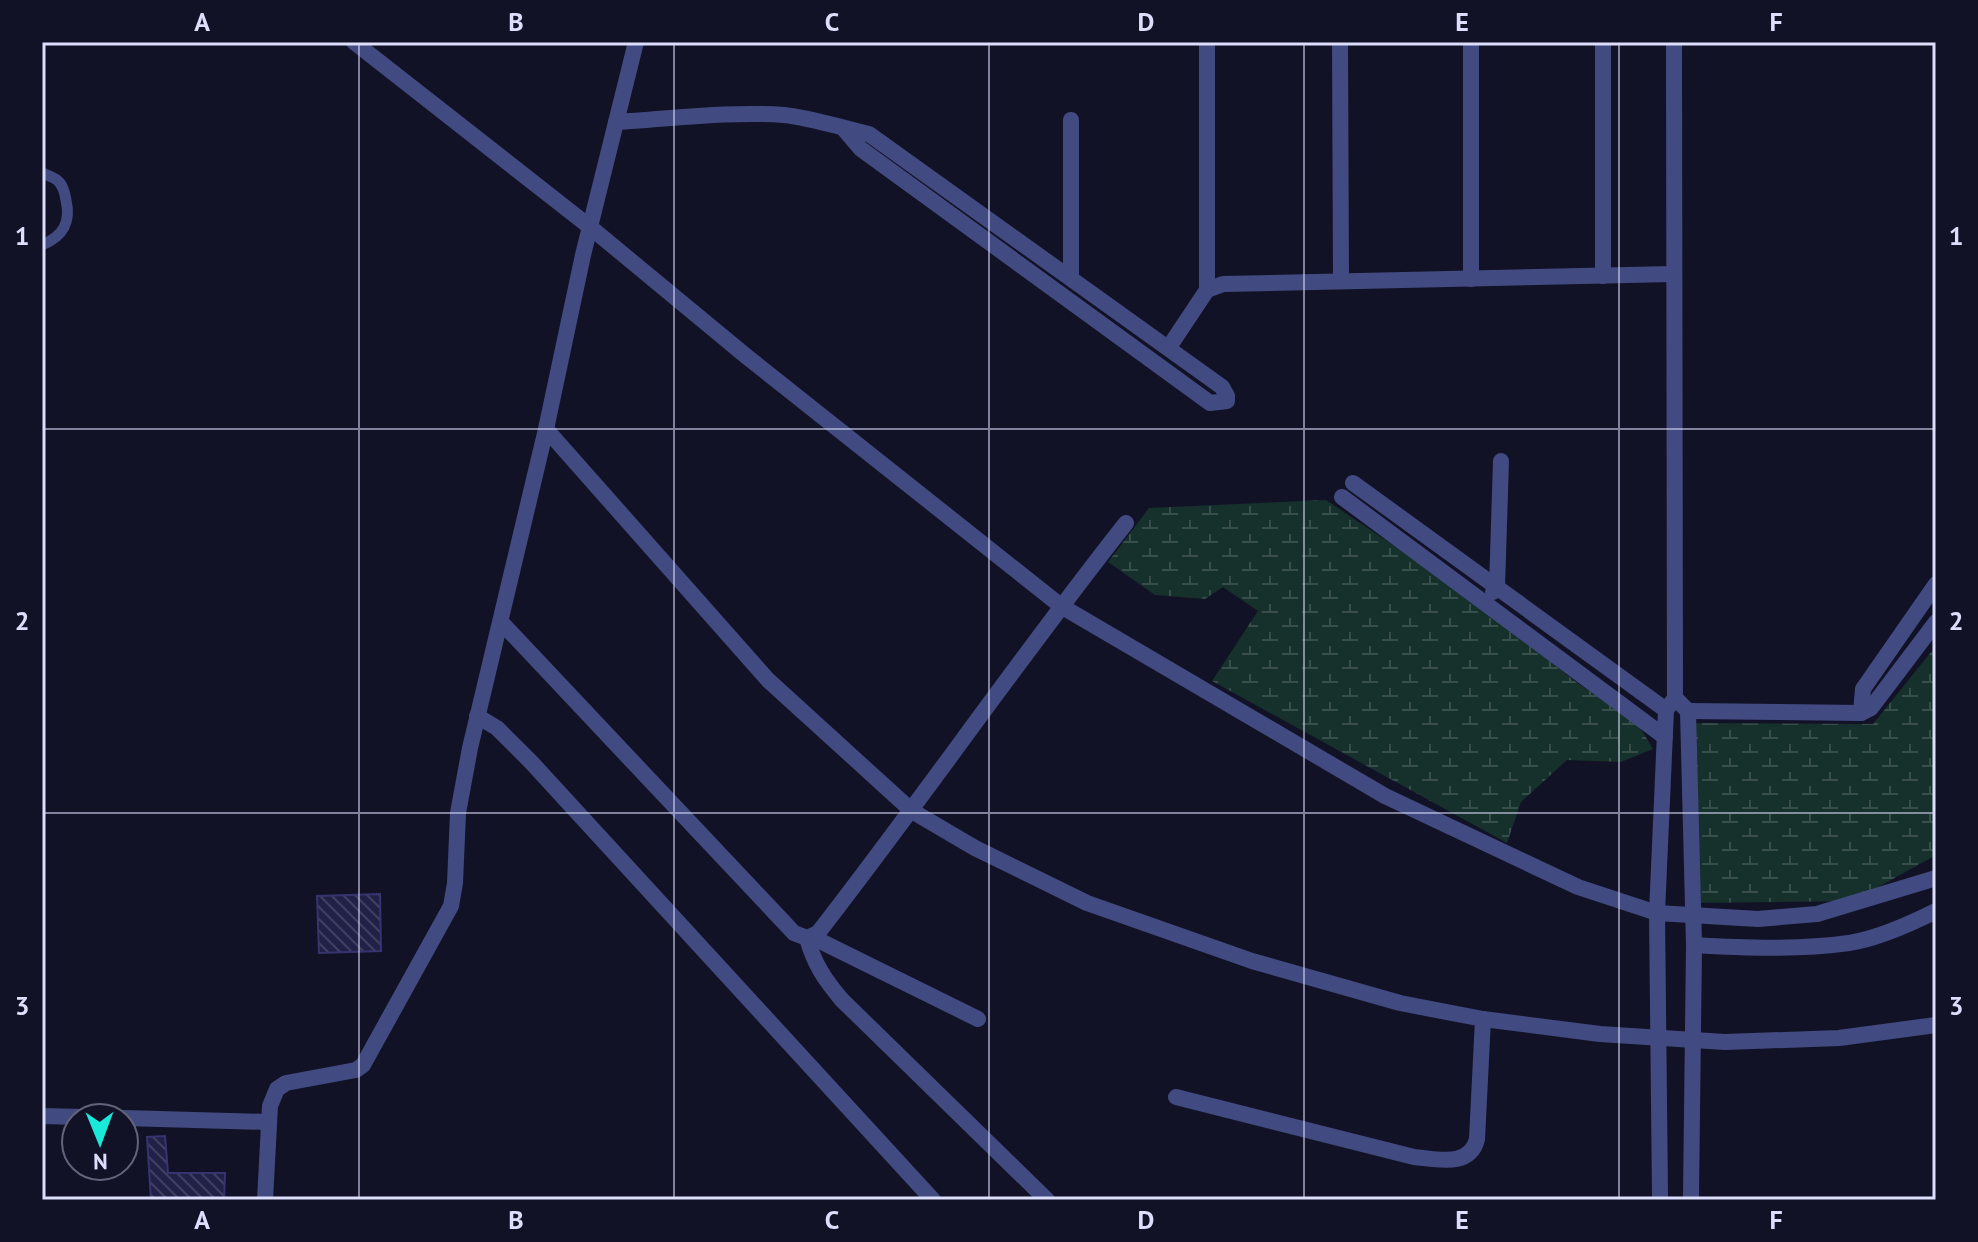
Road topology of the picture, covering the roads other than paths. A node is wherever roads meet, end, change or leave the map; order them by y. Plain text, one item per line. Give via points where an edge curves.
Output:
1 (354, 42) edge
2 (636, 42) edge
3 (1207, 42) edge
4 (1340, 42) edge
5 (1471, 42) edge
6 (1603, 42) edge
7 (1674, 42) edge
8 (1071, 120) dead end
9 (616, 122) junction
10 (843, 128) junction
11 (42, 173) edge
12 (590, 227) junction
13 (42, 245) edge
14 (1673, 274) junction
15 (1603, 276) junction
16 (1071, 277) junction
17 (1471, 279) junction
18 (1341, 281) junction
19 (1207, 290) junction
20 (1169, 347) junction
21 (546, 429) junction
22 (1501, 461) dead end
23 (1353, 483) dead end
24 (1342, 497) dead end
25 (1126, 523) dead end
26 (1936, 584) edge
27 (1497, 587) junction
28 (1486, 604) junction
29 (1061, 606) junction
30 (501, 622) junction
31 (1936, 622) edge
32 (1671, 704) junction
33 (1688, 711) junction
34 (1861, 713) junction
35 (477, 716) junction
36 (1665, 737) junction
37 (912, 811) junction
38 (1936, 878) edge
39 (1936, 911) edge
40 (1657, 913) junction
41 (1691, 915) junction
42 (809, 938) junction
43 (1694, 945) junction
44 (978, 1019) dead end
45 (1483, 1019) junction
46 (1936, 1025) edge
47 (1658, 1038) junction
48 (1691, 1040) junction
49 (1176, 1097) dead end
50 (140, 1118) edge
51 (269, 1122) junction
52 (1660, 1196) dead end
53 (1691, 1196) dead end
54 (265, 1200) edge
55 (933, 1200) edge
56 (1047, 1200) edge

1 - 12 street
2 - 9 street
3 - 19 street
4 - 18 street
5 - 17 street
6 - 15 street
7 - 14 street
8 - 16 street
9 - 10 street via 786,115
9 - 12 street
10 - 16 street via 869,134
10 - 20 street via 861,149 1210,403 1227,401 1222,387
11 - 13 lane via 59,180 69,215 65,228
12 - 21 street
12 - 29 street
14 - 15 street
14 - 32 street
15 - 17 street
16 - 20 street
17 - 18 street
18 - 19 street via 1223,284
19 - 20 street
21 - 30 street
21 - 37 street via 768,680
22 - 27 street
23 - 27 street
24 - 28 street
25 - 29 street
26 - 34 street via 1863,689
27 - 28 street
27 - 32 street
28 - 36 street
29 - 37 street
29 - 40 street via 1385,796 1578,887
30 - 35 street
30 - 42 street via 794,933
31 - 34 street via 1871,708
32 - 33 street
32 - 36 street
33 - 34 street
33 - 41 street
35 - 51 street via 458,813 454,896 446,917 363,1065 286,1083 273,1096
35 - 55 street via 532,763
36 - 40 street
37 - 42 street
37 - 45 street via 1087,903 1252,961 1400,1003
38 - 41 street via 1817,914 1758,919
39 - 43 street via 1851,943
40 - 41 street
40 - 47 street
41 - 43 street
42 - 44 street
42 - 56 street via 812,959 842,1000
43 - 48 street
45 - 47 street
45 - 49 street via 1477,1139 1466,1157 1414,1157
46 - 48 street via 1839,1038
47 - 48 street
47 - 52 street
48 - 53 street
50 - 51 street
51 - 54 street

